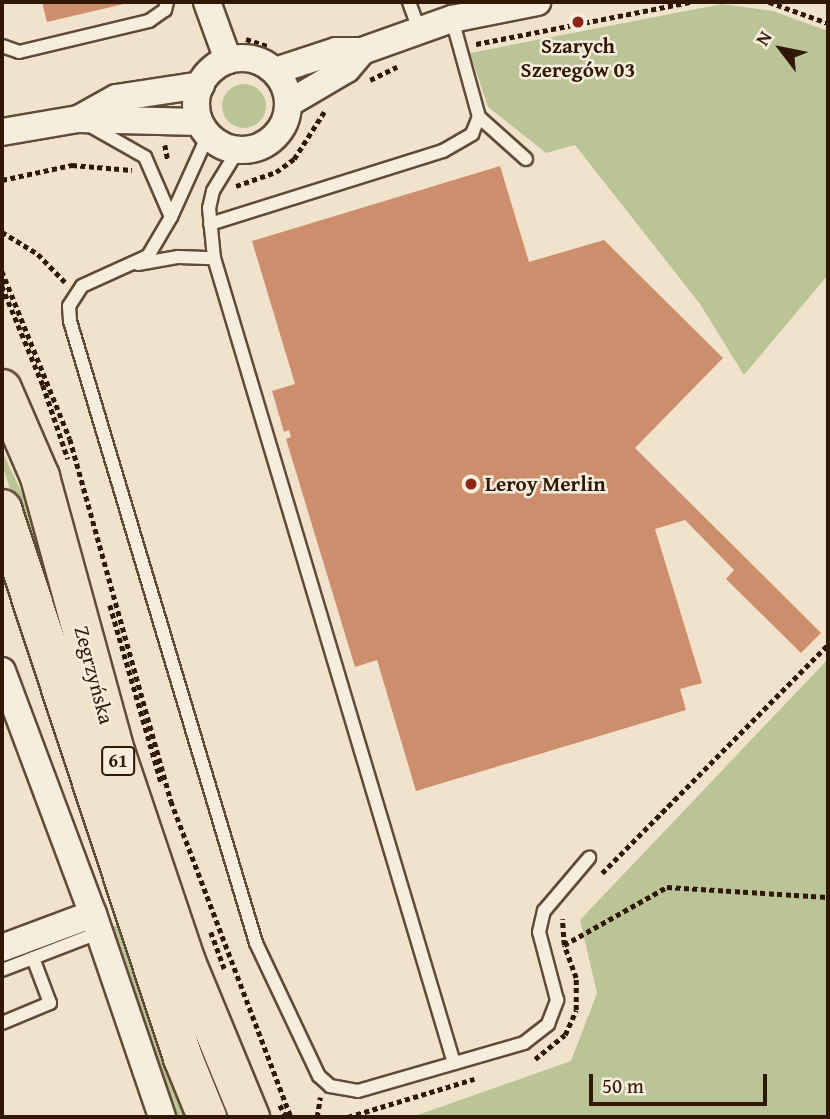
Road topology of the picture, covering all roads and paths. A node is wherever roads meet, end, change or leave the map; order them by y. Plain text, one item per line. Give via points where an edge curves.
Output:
1 (167, 2) edge
2 (207, 2) edge
3 (409, 2) edge
4 (537, 2) edge
5 (691, 2) edge
6 (769, 2) edge
7 (452, 19) junction
8 (828, 23) edge
9 (419, 30) junction
10 (2, 46) edge
11 (459, 47) junction
12 (362, 51) junction
13 (228, 60) junction
14 (405, 64) dead end
15 (275, 72) junction
16 (201, 85) junction
17 (358, 86) dead end
18 (289, 103) junction
19 (327, 107) dead end
20 (479, 117) junction
21 (78, 119) junction
22 (204, 128) junction
23 (2, 132) edge
24 (238, 150) junction
25 (526, 159) dead end
26 (159, 161) dead end
27 (172, 162) dead end
28 (143, 168) dead end
29 (2, 180) edge
30 (227, 189) dead end
31 (171, 217) junction
32 (210, 224) junction
33 (2, 232) edge
34 (214, 258) junction
35 (135, 265) junction
36 (2, 271) edge
37 (2, 286) edge
38 (75, 292) junction
39 (2, 389) edge
40 (2, 509) edge
41 (828, 645) edge
42 (2, 671) edge
43 (589, 858) dead end
44 (597, 879) dead end
45 (828, 897) edge
46 (568, 908) dead end
47 (203, 910) dead end
48 (207, 922) dead end
49 (95, 924) junction
50 (564, 945) junction
51 (2, 948) edge
52 (545, 955) junction
53 (33, 958) junction
54 (2, 970) edge
55 (226, 972) dead end
56 (2, 1023) edge
57 (250, 1034) dead end
58 (528, 1062) dead end
59 (454, 1063) junction
60 (477, 1078) dead end
61 (162, 1117) edge
62 (207, 1117) edge
63 (250, 1117) edge
64 (286, 1117) edge
65 (291, 1117) edge
66 (348, 1117) edge

1 - 10 lane via 165,10 149,21 19,52
2 - 13 street
3 - 9 lane
4 - 7 street
5 - 11 path
6 - 8 path
7 - 9 street
7 - 11 lane
9 - 12 street
11 - 20 lane
12 - 15 street via 336,51
12 - 18 street via 347,69
13 - 15 street via 258,61
13 - 16 street via 212,70
14 - 17 path
15 - 18 street
16 - 21 street via 116,98
16 - 22 street via 197,99
18 - 24 street via 284,125 270,142
19 - 30 path via 294,159 262,178
20 - 25 lane
20 - 32 lane via 472,134 443,151
21 - 22 street
21 - 23 street
21 - 31 lane via 145,157
22 - 24 street
22 - 31 lane
24 - 32 lane via 214,186
26 - 27 path
28 - 29 path via 72,165
31 - 35 lane via 156,246
32 - 34 lane
33 - 38 path via 38,254
34 - 35 lane via 178,257
34 - 59 lane
35 - 38 lane via 94,278
36 - 65 path via 70,439 171,801
37 - 47 path via 63,441 163,790
38 - 59 lane via 69,313 86,379 252,929 311,1062 330,1086 345,1091
39 - 63 main road, Zegrzyńska / 61 via 40,477 116,754 186,962
40 - 62 main road, Zegrzyńska / 61 via 183,1058
41 - 44 path
42 - 49 street
43 - 52 lane via 544,911 539,932
45 - 50 path via 667,887
46 - 50 path via 562,922
48 - 55 path
49 - 51 street
49 - 53 lane
49 - 61 street
50 - 52 path
50 - 58 path via 576,978 576,1010 565,1035
52 - 59 lane via 557,1000 548,1024 524,1043
53 - 54 lane
53 - 56 lane via 50,1003
57 - 64 path
60 - 66 path

